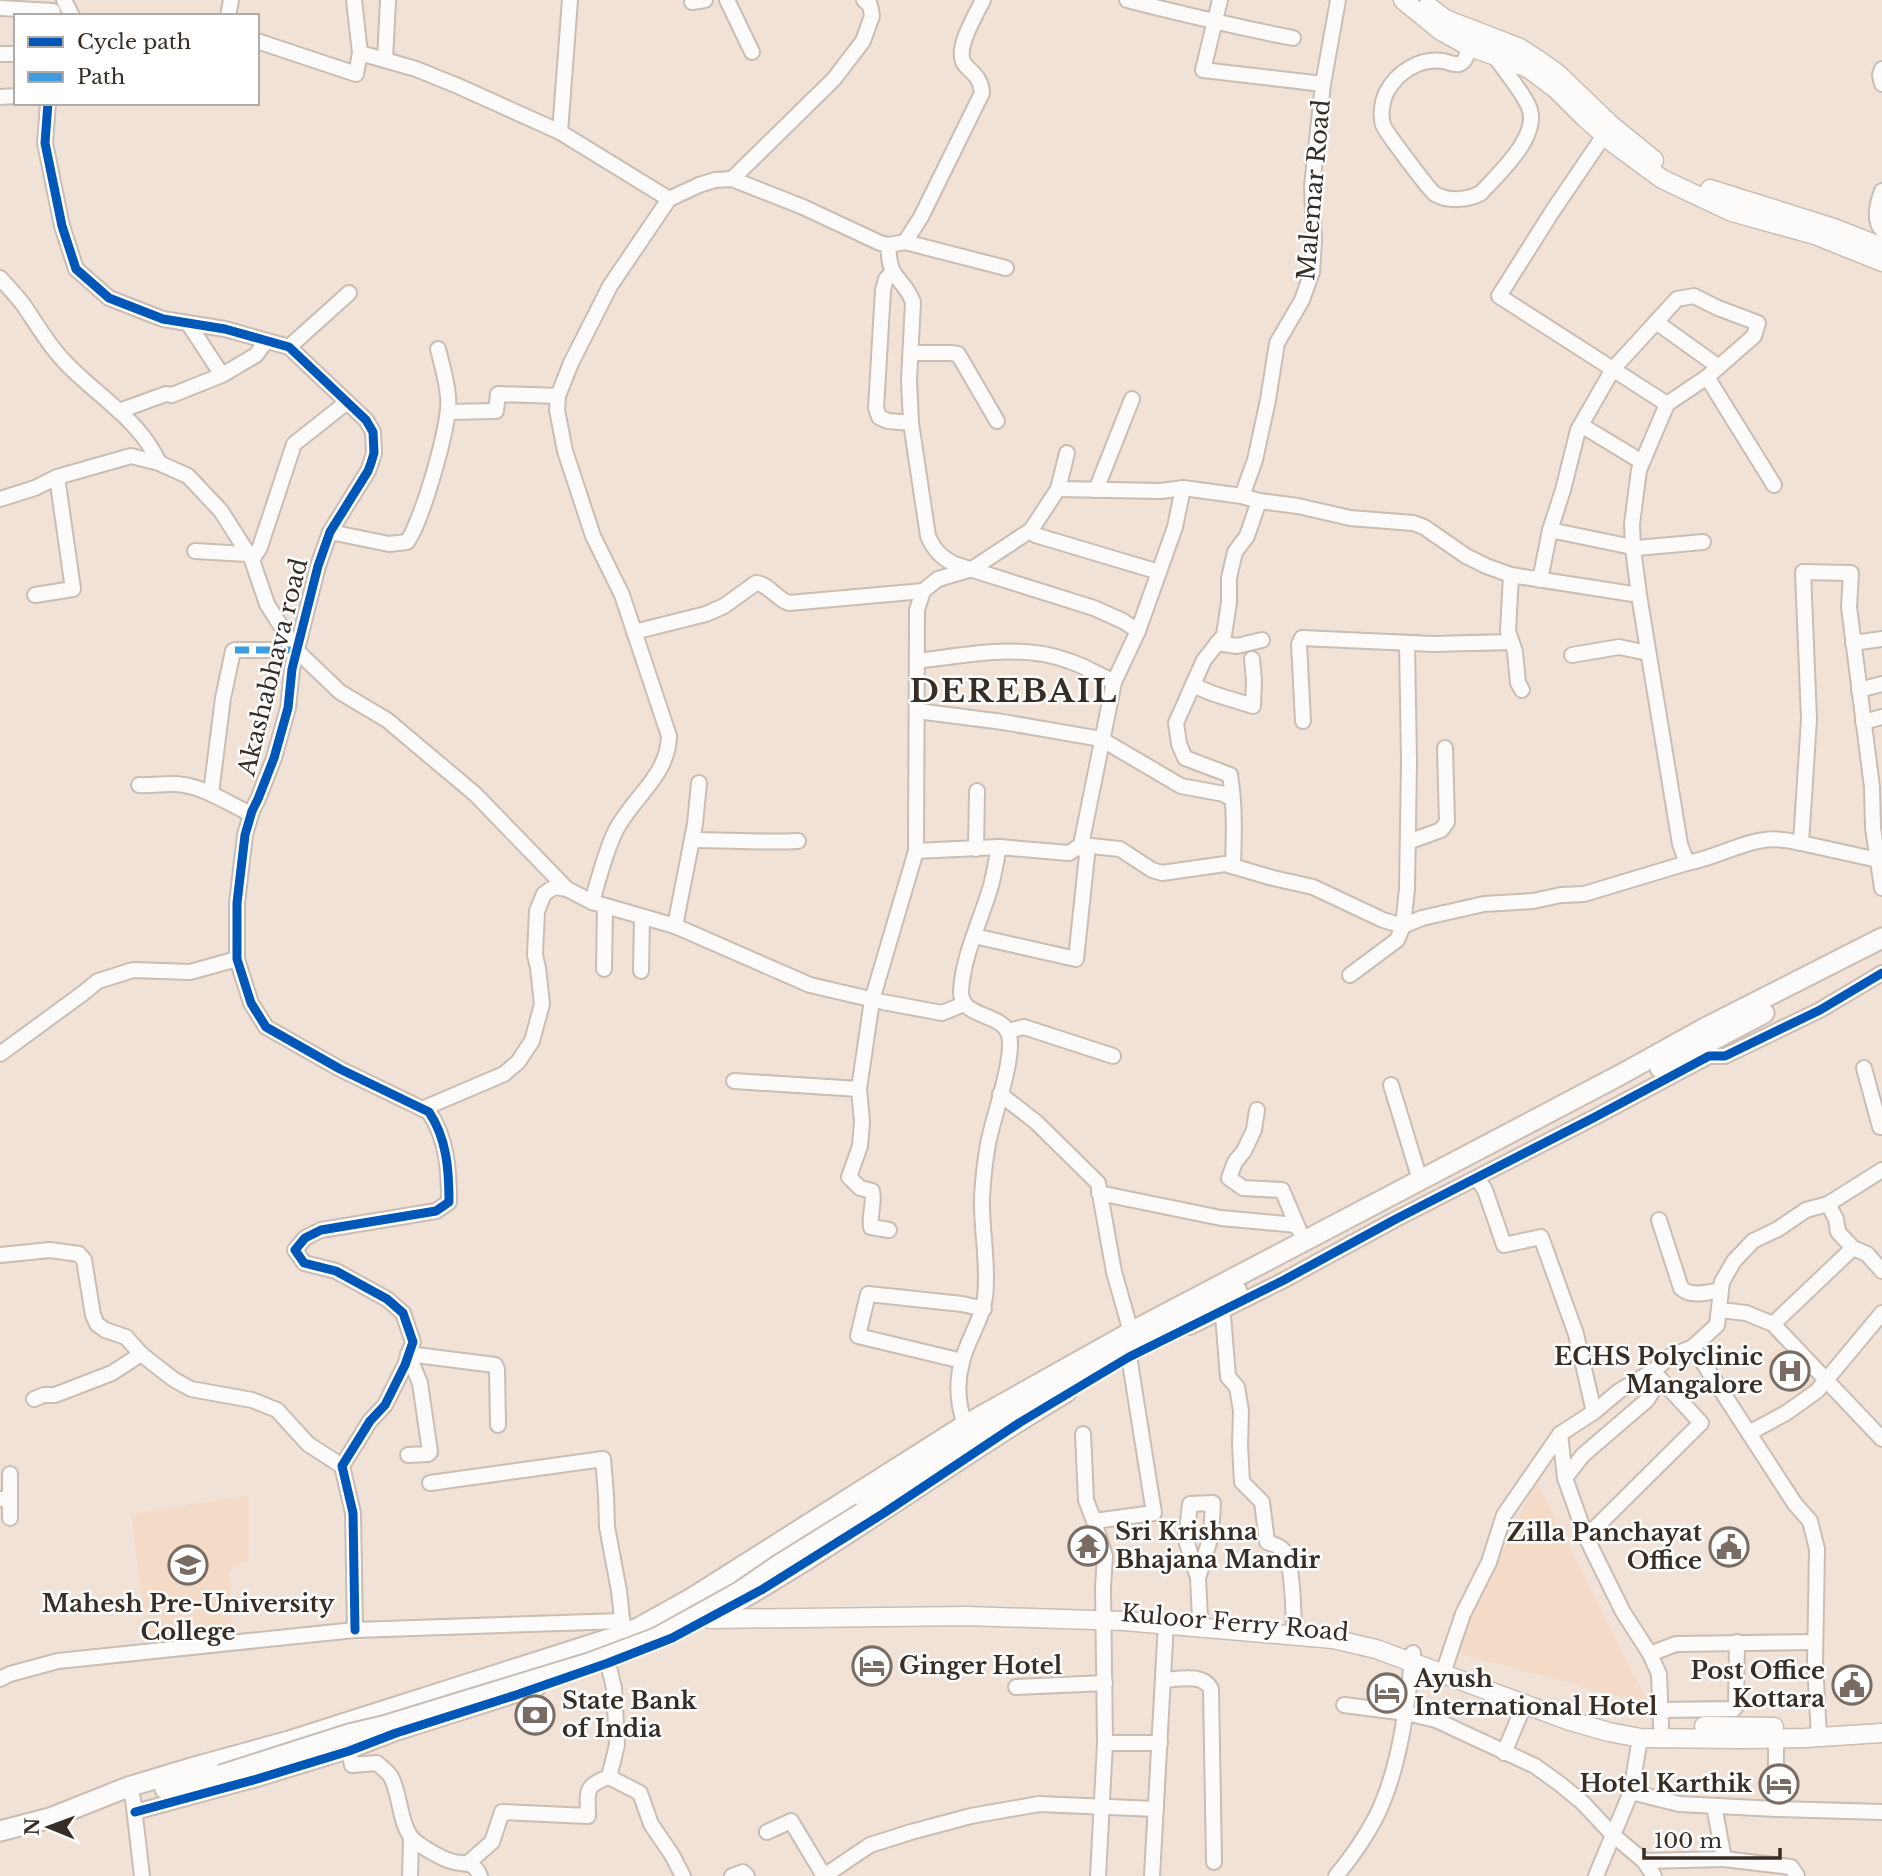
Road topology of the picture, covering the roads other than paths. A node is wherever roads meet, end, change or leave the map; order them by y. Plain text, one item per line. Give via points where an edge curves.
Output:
1 (354, 0) edge
2 (388, 0) edge
3 (570, 0) edge
4 (727, 0) edge
5 (864, 0) edge
6 (983, 0) edge
7 (1127, 0) edge
8 (1220, 0) edge
9 (1338, 0) edge
10 (1403, 0) edge
11 (1427, 1) edge
12 (0, 8) edge
13 (53, 9) edge
14 (1215, 22) junction
15 (1293, 38) dead end
16 (259, 42) edge
17 (1468, 46) junction
18 (752, 52) dead end
19 (360, 53) junction
20 (1493, 54) junction
21 (385, 60) junction
22 (1882, 69) edge
23 (1323, 84) junction
24 (1882, 84) edge
25 (48, 105) edge
26 (1607, 130) junction
27 (560, 132) junction
28 (732, 179) junction
29 (1882, 191) edge
30 (669, 199) junction
31 (905, 242) junction
32 (889, 245) junction
33 (1879, 248) edge
34 (1006, 268) dead end
35 (892, 273) junction
36 (0, 278) edge
37 (349, 293) dead end
38 (1656, 322) junction
39 (188, 323) junction
40 (266, 341) junction
41 (289, 347) junction
42 (438, 349) dead end
43 (911, 354) junction
44 (1719, 367) junction
45 (1613, 369) junction
46 (222, 375) junction
47 (1707, 377) junction
48 (558, 396) junction
49 (1132, 399) dead end
50 (346, 403) junction
51 (1667, 404) junction
52 (119, 411) junction
53 (448, 412) junction
54 (997, 421) dead end
55 (911, 423) junction
56 (1581, 425) junction
57 (1068, 453) dead end
58 (1642, 462) junction
59 (159, 463) junction
60 (57, 477) junction
61 (1774, 485) dead end
62 (1182, 488) junction
63 (1058, 489) junction
64 (1096, 490) junction
65 (1242, 496) junction
66 (0, 499) edge
67 (1259, 500) junction
68 (1550, 530) junction
69 (330, 532) junction
70 (1035, 535) dead end
71 (1703, 542) dead end
72 (1633, 548) junction
73 (195, 551) dead end
74 (250, 557) junction
75 (972, 569) junction
76 (1158, 572) junction
77 (1511, 575) junction
78 (1540, 580) junction
79 (923, 591) junction
80 (35, 595) dead end
81 (1639, 595) junction
82 (1138, 631) junction
83 (634, 632) junction
84 (1882, 639) edge
85 (1262, 640) dead end
86 (1511, 642) junction
87 (1217, 643) junction
88 (1407, 643) junction
89 (1853, 643) junction
90 (296, 650) junction
91 (1648, 653) junction
92 (1572, 655) dead end
93 (1252, 659) dead end
94 (918, 661) junction
95 (1195, 680) junction
96 (1114, 682) junction
97 (1882, 684) edge
98 (1522, 690) dead end
99 (1859, 690) junction
100 (917, 711) junction
101 (1882, 717) edge
102 (1303, 721) dead end
103 (1863, 722) junction
104 (1101, 739) junction
105 (1445, 748) dead end
106 (1875, 760) edge
107 (699, 783) dead end
108 (139, 785) dead end
109 (1877, 786) edge
110 (977, 791) dead end
111 (211, 793) junction
112 (1228, 797) dead end
113 (251, 814) junction
114 (1877, 827) edge
115 (692, 841) junction
116 (798, 841) dead end
117 (1408, 842) junction
118 (1801, 844) junction
119 (1081, 845) junction
120 (999, 848) junction
121 (976, 849) junction
122 (916, 851) junction
123 (1878, 860) junction
124 (1686, 863) junction
125 (1233, 866) junction
126 (1882, 888) edge
127 (567, 889) junction
128 (599, 904) junction
129 (642, 918) junction
130 (675, 926) junction
131 (1403, 926) junction
132 (974, 936) junction
133 (1882, 938) edge
134 (1882, 953) edge
135 (237, 959) junction
136 (604, 969) dead end
137 (641, 971) dead end
138 (1882, 973) edge
139 (1350, 975) dead end
140 (872, 1000) junction
141 (964, 1004) junction
142 (1007, 1031) junction
143 (0, 1054) edge
144 (1113, 1056) dead end
145 (1864, 1068) dead end
146 (734, 1081) dead end
147 (1391, 1085) dead end
148 (859, 1089) junction
149 (1000, 1094) junction
150 (422, 1109) junction
151 (1257, 1110) dead end
152 (1882, 1127) edge
153 (1882, 1170) edge
154 (1477, 1178) junction
155 (1420, 1180) junction
156 (1099, 1193) junction
157 (1828, 1204) junction
158 (1659, 1220) dead end
159 (889, 1230) dead end
160 (1301, 1233) junction
161 (1853, 1248) junction
162 (0, 1255) edge
163 (1882, 1271) edge
164 (1721, 1290) junction
165 (1222, 1305) junction
166 (984, 1309) junction
167 (1720, 1310) junction
168 (1882, 1313) edge
169 (1773, 1324) junction
170 (1130, 1346) junction
171 (1693, 1347) junction
172 (141, 1354) junction
173 (408, 1354) junction
174 (962, 1361) junction
175 (1656, 1375) junction
176 (1827, 1378) junction
177 (34, 1399) dead end
178 (1594, 1412) junction
179 (498, 1425) dead end
180 (965, 1425) junction
181 (1749, 1433) junction
182 (1083, 1434) dead end
183 (1560, 1434) junction
184 (1881, 1435) edge
185 (408, 1455) dead end
186 (342, 1466) junction
187 (10, 1474) dead end
188 (1565, 1478) junction
189 (430, 1483) dead end
190 (5, 1499) edge
191 (10, 1518) dead end
192 (1094, 1521) junction
193 (1587, 1537) junction
194 (1198, 1578) junction
195 (698, 1593) junction
196 (728, 1609) junction
197 (1104, 1616) junction
198 (1200, 1618) junction
199 (710, 1619) junction
200 (1166, 1623) junction
201 (1294, 1624) junction
202 (623, 1628) junction
203 (355, 1630) junction
204 (1737, 1642) junction
205 (1815, 1642) junction
206 (1650, 1654) junction
207 (1413, 1657) junction
208 (608, 1663) junction
209 (1445, 1668) junction
210 (0, 1679) edge
211 (1163, 1680) junction
212 (1105, 1683) junction
213 (1016, 1687) dead end
214 (1525, 1703) junction
215 (1344, 1706) dead end
216 (1406, 1713) junction
217 (1660, 1718) junction
218 (1882, 1722) edge
219 (1818, 1732) junction
220 (1882, 1733) edge
221 (1640, 1738) junction
222 (1776, 1739) junction
223 (1105, 1743) junction
224 (1160, 1743) junction
225 (349, 1751) junction
226 (1504, 1753) junction
227 (609, 1777) junction
228 (1631, 1792) junction
229 (132, 1799) junction
230 (1714, 1806) junction
231 (1102, 1807) junction
232 (1156, 1808) junction
233 (1776, 1809) junction
234 (1882, 1812) edge
235 (0, 1831) edge
236 (767, 1832) dead end
237 (1613, 1835) junction
238 (411, 1837) junction
239 (0, 1840) edge
240 (1724, 1858) junction
241 (1644, 1861) junction
242 (1214, 1862) dead end
243 (468, 1863) junction
244 (142, 1876) edge
245 (410, 1876) edge
246 (480, 1876) edge
247 (683, 1876) edge
248 (732, 1876) edge
249 (747, 1876) edge
250 (824, 1876) edge
251 (1098, 1876) edge
252 (1152, 1876) edge
253 (1336, 1876) edge
254 (1596, 1876) edge
255 (1654, 1876) edge
256 (1797, 1876) edge

1 - 19 street
2 - 21 street
3 - 27 street
4 - 18 street
5 - 28 street via 872,16 863,41 834,79
6 - 31 street via 960,53 981,83 982,93
7 - 14 street
8 - 14 street
9 - 23 street, Malemar Road
10 - 17 main road
11 - 26 main road via 1445,19 1520,48 1540,61 1558,74
12 - 13 street
14 - 15 street
14 - 23 street via 1203,70
16 - 19 street via 356,74
17 - 20 main road
17 - 20 street via 1466,57 1456,65 1445,61 1413,64 1386,92 1382,108 1383,126 1433,193 1448,198 1481,193 1526,140 1530,107
19 - 21 street
20 - 26 main road via 1528,68
21 - 27 street via 458,86
22 - 24 street
23 - 65 street, Malemar Road via 1312,186 1312,272 1277,343 1255,460
25 - 39 street, Akashabhava road via 45,143 76,268 109,298 163,319
26 - 33 main road via 1711,190 1834,228
26 - 45 street via 1499,296
27 - 30 street
28 - 30 street via 706,182
28 - 32 street
29 - 33 street via 1876,218
30 - 48 street via 610,286
31 - 32 street
31 - 34 street
32 - 35 street
35 - 43 street via 913,302
35 - 55 street via 883,290 876,408 879,417 888,421
36 - 52 street via 61,358
37 - 41 street
38 - 44 street
38 - 44 street via 1677,299 1694,296 1758,323 1754,336
38 - 45 street
39 - 40 street, Akashabhava road
39 - 46 street
40 - 41 street, Akashabhava road
40 - 46 street via 256,355
41 - 50 street, Akashabhava road
42 - 53 street
43 - 54 street via 958,354
43 - 55 street
44 - 47 street
45 - 51 street
45 - 56 street
46 - 52 street
47 - 51 street
47 - 61 street
48 - 53 street via 498,394 496,411
48 - 83 street via 565,451 593,536
49 - 64 street
50 - 69 street, Akashabhava road via 370,425 374,453 368,471
50 - 74 street via 294,444 260,547
51 - 58 street
52 - 59 street
53 - 69 street via 426,496 407,542 389,544
55 - 75 street via 928,536 941,557
56 - 58 street
56 - 68 street
57 - 63 street
58 - 72 street
59 - 60 street via 131,456
59 - 74 street via 188,476 221,511
60 - 66 street
60 - 80 street via 73,589
62 - 64 street
62 - 65 street
62 - 76 street via 1175,527
63 - 64 street
63 - 75 street via 1031,530
65 - 67 street
67 - 77 street via 1419,525 1466,556
67 - 87 street via 1247,536 1235,552 1228,578 1224,635
68 - 72 street
68 - 78 street
69 - 90 street, Akashabhava road
70 - 76 street
71 - 72 street
72 - 81 street
73 - 74 street
74 - 90 street via 267,604
75 - 79 street via 938,579
75 - 82 street via 1094,608
76 - 82 street
77 - 78 street
77 - 86 street
78 - 81 street
79 - 83 street via 789,603 756,583 706,614
79 - 94 street via 918,610
81 - 91 street
82 - 96 street
83 - 128 street via 669,748 647,790 616,830
84 - 89 street
85 - 87 street via 1237,646
86 - 88 street
86 - 98 street
87 - 95 street
88 - 102 street via 1302,638
88 - 117 street
89 - 99 street
89 - 118 street via 1851,573 1803,572 1809,719
90 - 111 street via 233,651
90 - 113 street, Akashabhava road via 278,745
90 - 127 street via 340,692 387,720 475,794
91 - 92 street via 1619,647
91 - 124 street
93 - 95 street via 1253,706 1197,687
94 - 96 street via 1003,651 1051,655
94 - 100 street
95 - 125 street via 1176,723 1179,744 1185,758 1230,775
96 - 104 street
97 - 99 street
99 - 103 street
100 - 104 street
100 - 122 street
101 - 103 street
103 - 106 street
104 - 112 street via 1181,786
104 - 119 street
105 - 117 street via 1447,822 1441,830
106 - 109 street
107 - 115 street
108 - 111 street via 183,785
109 - 114 street
110 - 121 street
111 - 113 street
113 - 135 street, Akashabhava road via 237,903
114 - 123 street
115 - 116 street
115 - 130 street
117 - 131 street
118 - 123 street
118 - 124 street via 1761,839
119 - 120 street via 1069,853
119 - 125 street via 1120,849 1162,873
119 - 132 street via 1087,855 1076,959
120 - 121 street
120 - 132 street
121 - 122 street
122 - 140 street
123 - 126 street
124 - 131 street via 1584,894 1484,904
125 - 131 street via 1313,887
127 - 128 street
127 - 150 street via 551,888 537,911 535,955 542,1003 532,1041 503,1074
128 - 129 street
128 - 136 street
129 - 130 street
129 - 137 street
130 - 140 street via 810,985
131 - 139 street via 1398,940
132 - 141 street via 963,974
133 - 155 highway
134 - 165 highway
135 - 143 street via 190,972 133,970 97,981
135 - 150 street, Akashabhava road via 251,1003 267,1027
138 - 154 street via 1819,1010 1725,1056 1709,1056
140 - 141 street via 943,1013
140 - 148 street
141 - 142 street
142 - 144 street via 1024,1027
142 - 149 street via 1008,1063
145 - 152 street
146 - 148 street
147 - 155 street
148 - 159 street via 860,1146 849,1177 860,1188 872,1191 871,1227
149 - 156 street via 1098,1183
149 - 166 street via 982,1198
150 - 173 street, Akashabhava road via 438,1125 444,1143 449,1202 436,1211 321,1230 295,1250 304,1263 336,1271 403,1313 413,1342
151 - 160 street via 1254,1130 1229,1178 1242,1188 1282,1190
153 - 157 street
154 - 165 street
154 - 178 street via 1504,1245 1541,1237 1576,1334
155 - 160 highway
156 - 160 street
156 - 170 street
157 - 161 street via 1838,1232
157 - 164 street via 1806,1210 1753,1241 1734,1261
158 - 164 street via 1681,1289 1695,1294
160 - 170 highway
161 - 163 street via 1867,1254
161 - 169 street
162 - 172 street via 79,1254 97,1324 126,1337
164 - 167 street
165 - 170 highway
165 - 201 street via 1228,1377 1237,1387 1241,1411 1242,1482 1262,1502 1267,1542 1282,1549 1288,1558
166 - 174 street
166 - 174 street via 868,1294 858,1336
167 - 169 street via 1746,1313
167 - 171 street via 1717,1325
168 - 176 street
169 - 176 street
170 - 180 highway
170 - 192 street via 1154,1513
170 - 196 street via 884,1513
170 - 229 highway, bridge via 952,1451 739,1592 656,1637 592,1662
171 - 175 street via 1671,1356
171 - 181 street
172 - 177 street via 112,1373
172 - 186 street via 191,1389 277,1409 309,1444
173 - 179 street via 495,1366
173 - 185 street via 420,1383 430,1452
173 - 186 street, Akashabhava road via 385,1405
174 - 180 street via 959,1406
175 - 178 street via 1619,1391
175 - 188 street via 1647,1400 1583,1455
175 - 193 street via 1701,1423
176 - 181 street via 1786,1413
176 - 184 street
178 - 183 street
180 - 195 highway
181 - 205 street via 1810,1521 1817,1549
182 - 192 street via 1086,1500
183 - 188 street
183 - 209 street via 1504,1516
186 - 203 street via 353,1513
187 - 190 street
188 - 193 street
189 - 202 street via 603,1459 607,1527
190 - 191 street
192 - 197 street via 1105,1556
193 - 206 street via 1623,1612
194 - 194 street via 1186,1540 1190,1504 1213,1503 1211,1536
194 - 198 street
195 - 196 main road
195 - 199 main road
195 - 202 highway
196 - 197 main road, Kuloor Ferry Road via 946,1606
196 - 199 street
197 - 198 main road, Kuloor Ferry Road via 1141,1612
197 - 199 main road, Kuloor Ferry Road
197 - 200 main road, Kuloor Ferry Road
197 - 212 street
198 - 201 main road, Kuloor Ferry Road
199 - 208 street
200 - 207 main road, Kuloor Ferry Road via 1333,1639
200 - 211 street
201 - 207 main road, Kuloor Ferry Road via 1379,1639
202 - 203 street
202 - 229 highway
203 - 210 street via 58,1661
204 - 205 street
204 - 206 street via 1676,1644
204 - 217 street via 1734,1709
205 - 219 street
206 - 217 street via 1659,1674
207 - 209 main road, Kuloor Ferry Road
207 - 216 street
208 - 225 street
208 - 227 street via 617,1745
209 - 214 main road, Kuloor Ferry Road
209 - 217 main road, Kuloor Ferry Road via 1598,1721
211 - 224 street
211 - 242 street via 1201,1679 1211,1689
212 - 213 street
212 - 223 street
214 - 221 main road, Kuloor Ferry Road via 1570,1721
214 - 226 street
215 - 216 street
216 - 226 street via 1436,1720
216 - 253 street via 1376,1816
217 - 219 main road, Kuloor Ferry Road
218 - 219 main road, Kuloor Ferry Road
219 - 220 main road, Kuloor Ferry Road
219 - 222 main road, Kuloor Ferry Road
221 - 222 main road, Kuloor Ferry Road
221 - 228 street
222 - 233 street
223 - 224 street
223 - 231 street
224 - 232 street
225 - 229 street via 257,1779
225 - 238 street via 352,1765 377,1763 392,1778
226 - 237 street via 1535,1766 1560,1784
227 - 243 street via 589,1789 588,1816 502,1812 492,1842
227 - 247 street via 640,1793 651,1824
228 - 230 street via 1679,1804
228 - 237 street
229 - 235 highway
229 - 239 highway
229 - 244 street
230 - 233 street
230 - 240 street
231 - 232 street
231 - 250 street via 1039,1804 971,1816 870,1845
231 - 251 street
232 - 252 street
233 - 234 street
236 - 250 street via 792,1821
237 - 241 street
237 - 254 street
238 - 243 street via 453,1862
238 - 245 street
240 - 241 street
240 - 256 street via 1791,1867
241 - 255 street
243 - 246 street
248 - 249 street via 743,1872

